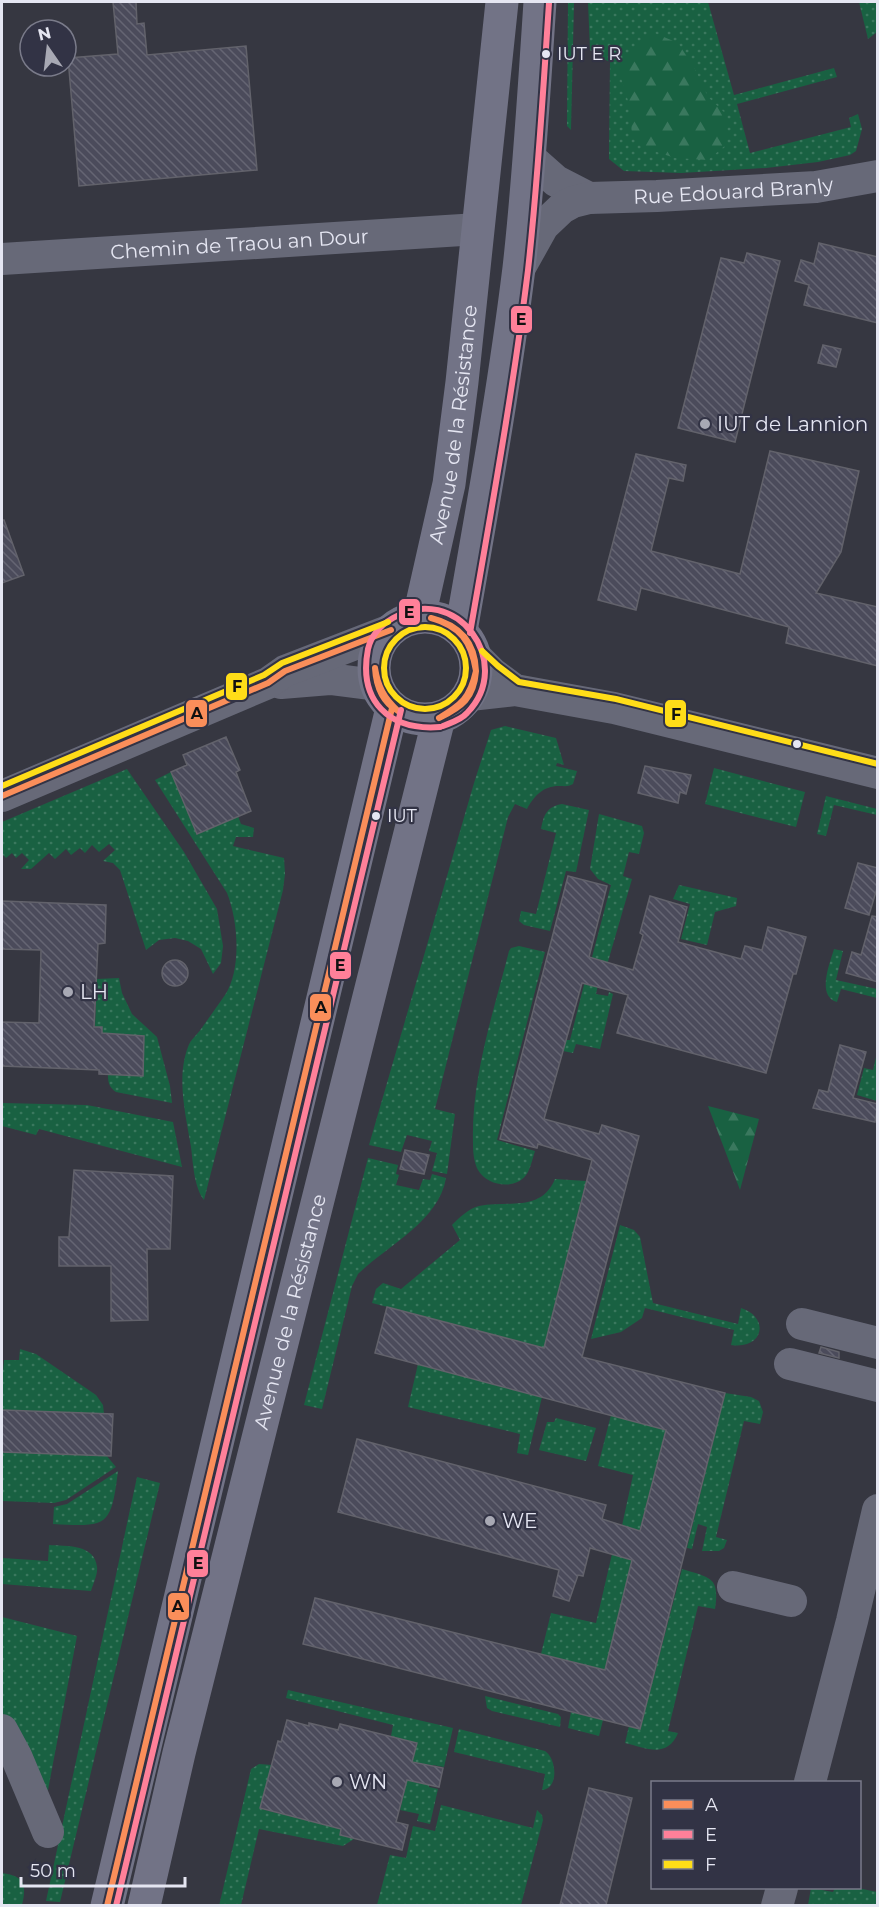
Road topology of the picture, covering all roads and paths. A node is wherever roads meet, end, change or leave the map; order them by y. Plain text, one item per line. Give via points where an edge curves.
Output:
1 (502, 2) edge
2 (540, 2) edge
3 (530, 158) junction
4 (878, 176) edge
5 (589, 198) junction
6 (477, 229) junction
7 (2, 259) edge
8 (519, 269) junction
9 (495, 439) junction
10 (405, 623) junction
11 (469, 644) junction
12 (268, 683) junction
13 (514, 690) junction
14 (470, 695) junction
15 (384, 697) junction
16 (439, 718) junction
17 (878, 773) edge
18 (2, 796) edge
19 (802, 1324) dead end
20 (878, 1343) edge
21 (790, 1364) dead end
22 (878, 1386) edge
23 (878, 1510) edge
24 (733, 1587) dead end
25 (791, 1600) dead end
26 (865, 1624) edge
27 (2, 1730) edge
28 (810, 1781) edge
29 (48, 1832) dead end
30 (781, 1889) edge
31 (107, 1905) edge
32 (144, 1905) edge
33 (777, 1905) edge

1 - 6 main road, Avenue de la Résistance
2 - 3 main road, Avenue de la Résistance
3 - 5 street, Rue Edouard Branly via 556,181
3 - 8 main road, Avenue de la Résistance
4 - 5 street, Rue Edouard Branly via 816,187
5 - 8 street, Rue Edouard Branly via 573,202 552,216
6 - 7 street, Chemin de Traou an Dour
6 - 9 main road, Avenue de la Résistance via 490,232 496,244
6 - 10 main road, Avenue de la Résistance via 449,484
8 - 9 main road, Avenue de la Résistance
9 - 11 main road, Avenue de la Résistance
10 - 11 main road via 441,619
10 - 12 street via 285,671
10 - 15 main road via 381,642 375,656 374,670
11 - 13 street via 492,673
11 - 14 main road via 476,676
12 - 15 street via 330,679
12 - 18 street
13 - 14 street
13 - 17 street via 635,713
14 - 16 main road
15 - 16 main road via 406,716 422,720
15 - 31 main road, Avenue de la Résistance via 364,818
16 - 32 main road, Avenue de la Résistance
19 - 20 street
21 - 22 street
23 - 26 street
24 - 25 street
26 - 28 street
27 - 29 street
30 - 33 street

